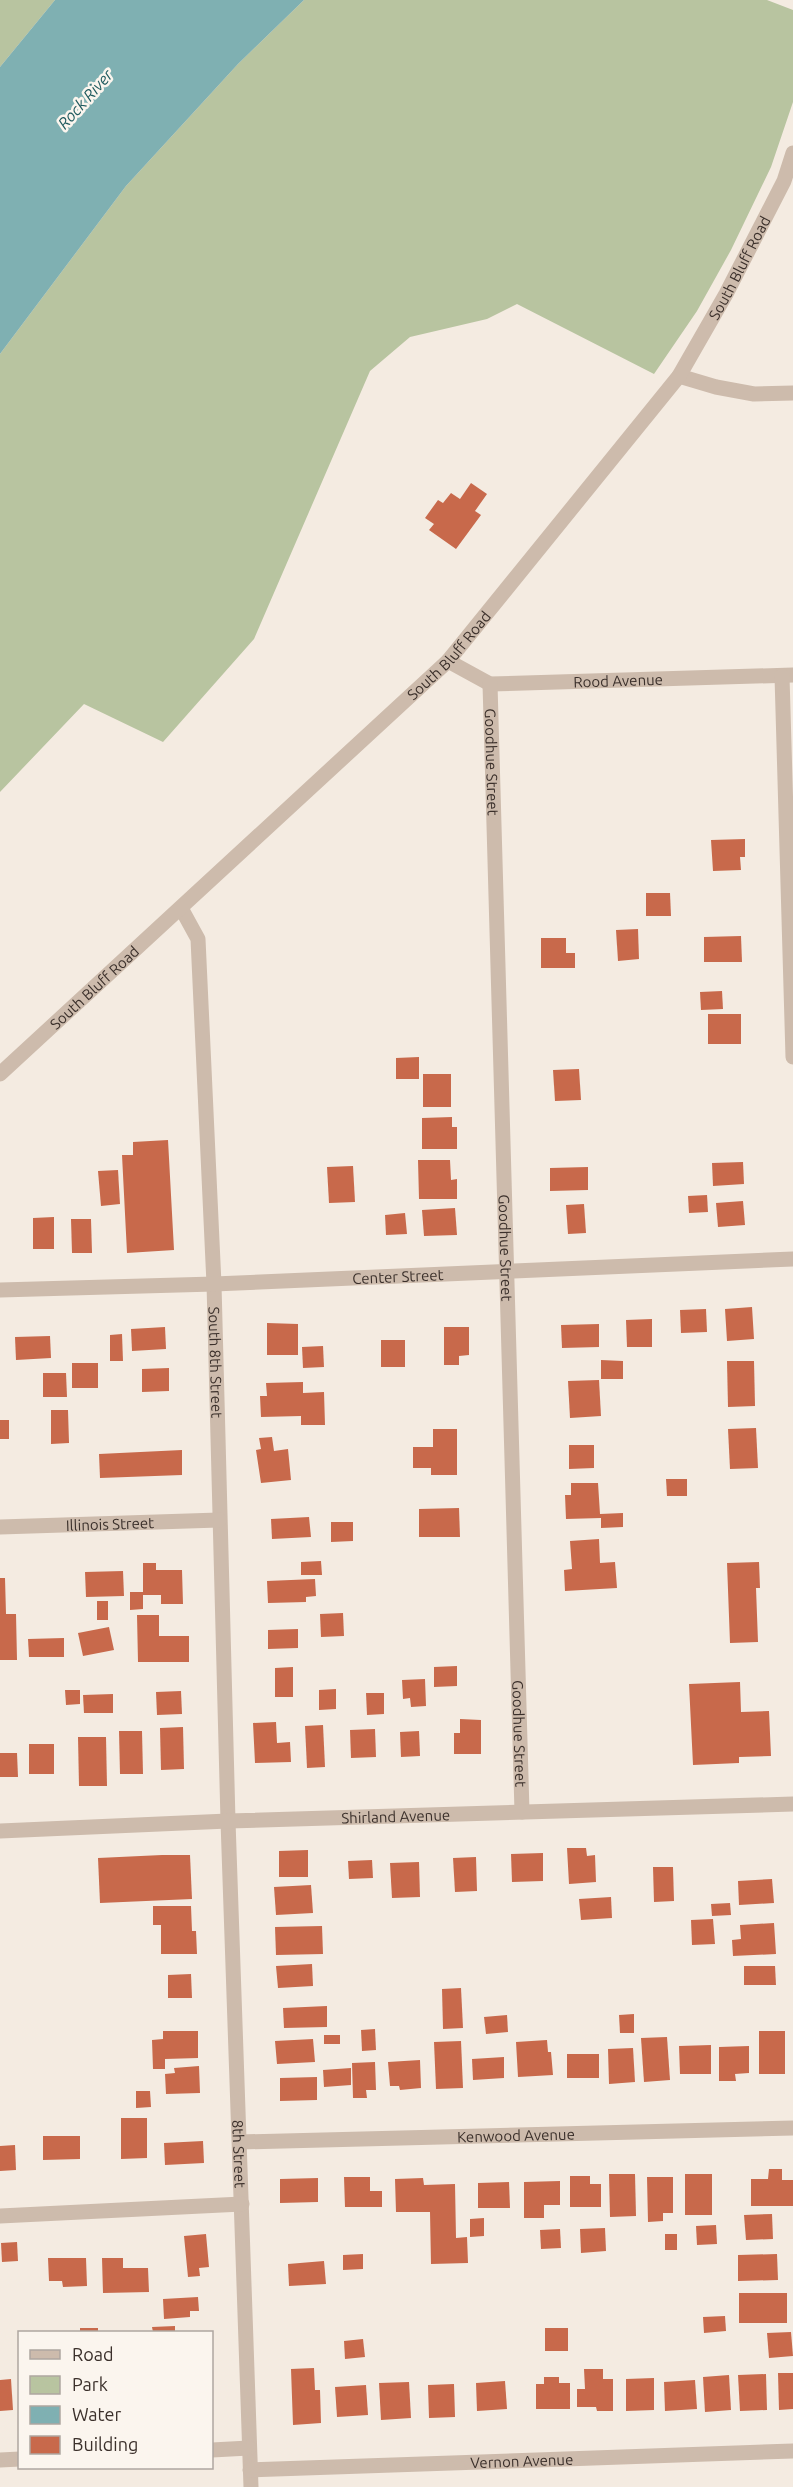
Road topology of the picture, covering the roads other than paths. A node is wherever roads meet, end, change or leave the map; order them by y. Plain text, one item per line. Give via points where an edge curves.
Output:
1 (793, 153) edge
2 (678, 376) junction
3 (793, 393) edge
4 (448, 661) junction
5 (787, 676) edge
6 (490, 684) junction
7 (182, 908) junction
8 (793, 1057) edge
9 (0, 1074) edge
10 (793, 1259) edge
11 (506, 1270) junction
12 (214, 1284) junction
13 (0, 1290) edge
14 (219, 1521) junction
15 (0, 1527) edge
16 (793, 1804) edge
17 (522, 1812) junction
18 (228, 1821) junction
19 (0, 1831) edge
20 (793, 2128) edge
21 (240, 2142) junction
22 (242, 2204) junction
23 (0, 2216) edge
24 (249, 2448) junction
25 (213, 2450) edge
26 (793, 2451) edge
27 (18, 2459) edge
28 (0, 2460) edge
29 (250, 2470) junction
30 (251, 2487) edge

1 - 2 street, South Bluff Road via 784,181 732,284
2 - 3 street via 754,394
2 - 4 street, South Bluff Road
4 - 6 street
4 - 7 street, South Bluff Road
5 - 6 street, Rood Avenue
5 - 8 street
6 - 11 street, Goodhue Street
7 - 9 street, South Bluff Road
7 - 12 street, South 8th Street via 198,939
10 - 11 street, Center Street
11 - 12 street, Center Street
11 - 17 street, Goodhue Street
12 - 13 street, Center Street
12 - 14 street, South 8th Street
14 - 15 street, Illinois Street
14 - 18 street, South 8th Street
16 - 17 street, Shirland Avenue
17 - 18 street, Shirland Avenue
18 - 19 street, Shirland Avenue
18 - 21 street, 8th Street
20 - 21 street, Kenwood Avenue
21 - 22 street, 8th Street
22 - 23 street
22 - 24 street, 8th Street
24 - 25 street
24 - 29 street, 8th Street
26 - 29 street, Vernon Avenue
27 - 28 street
29 - 30 street, 8th Street

